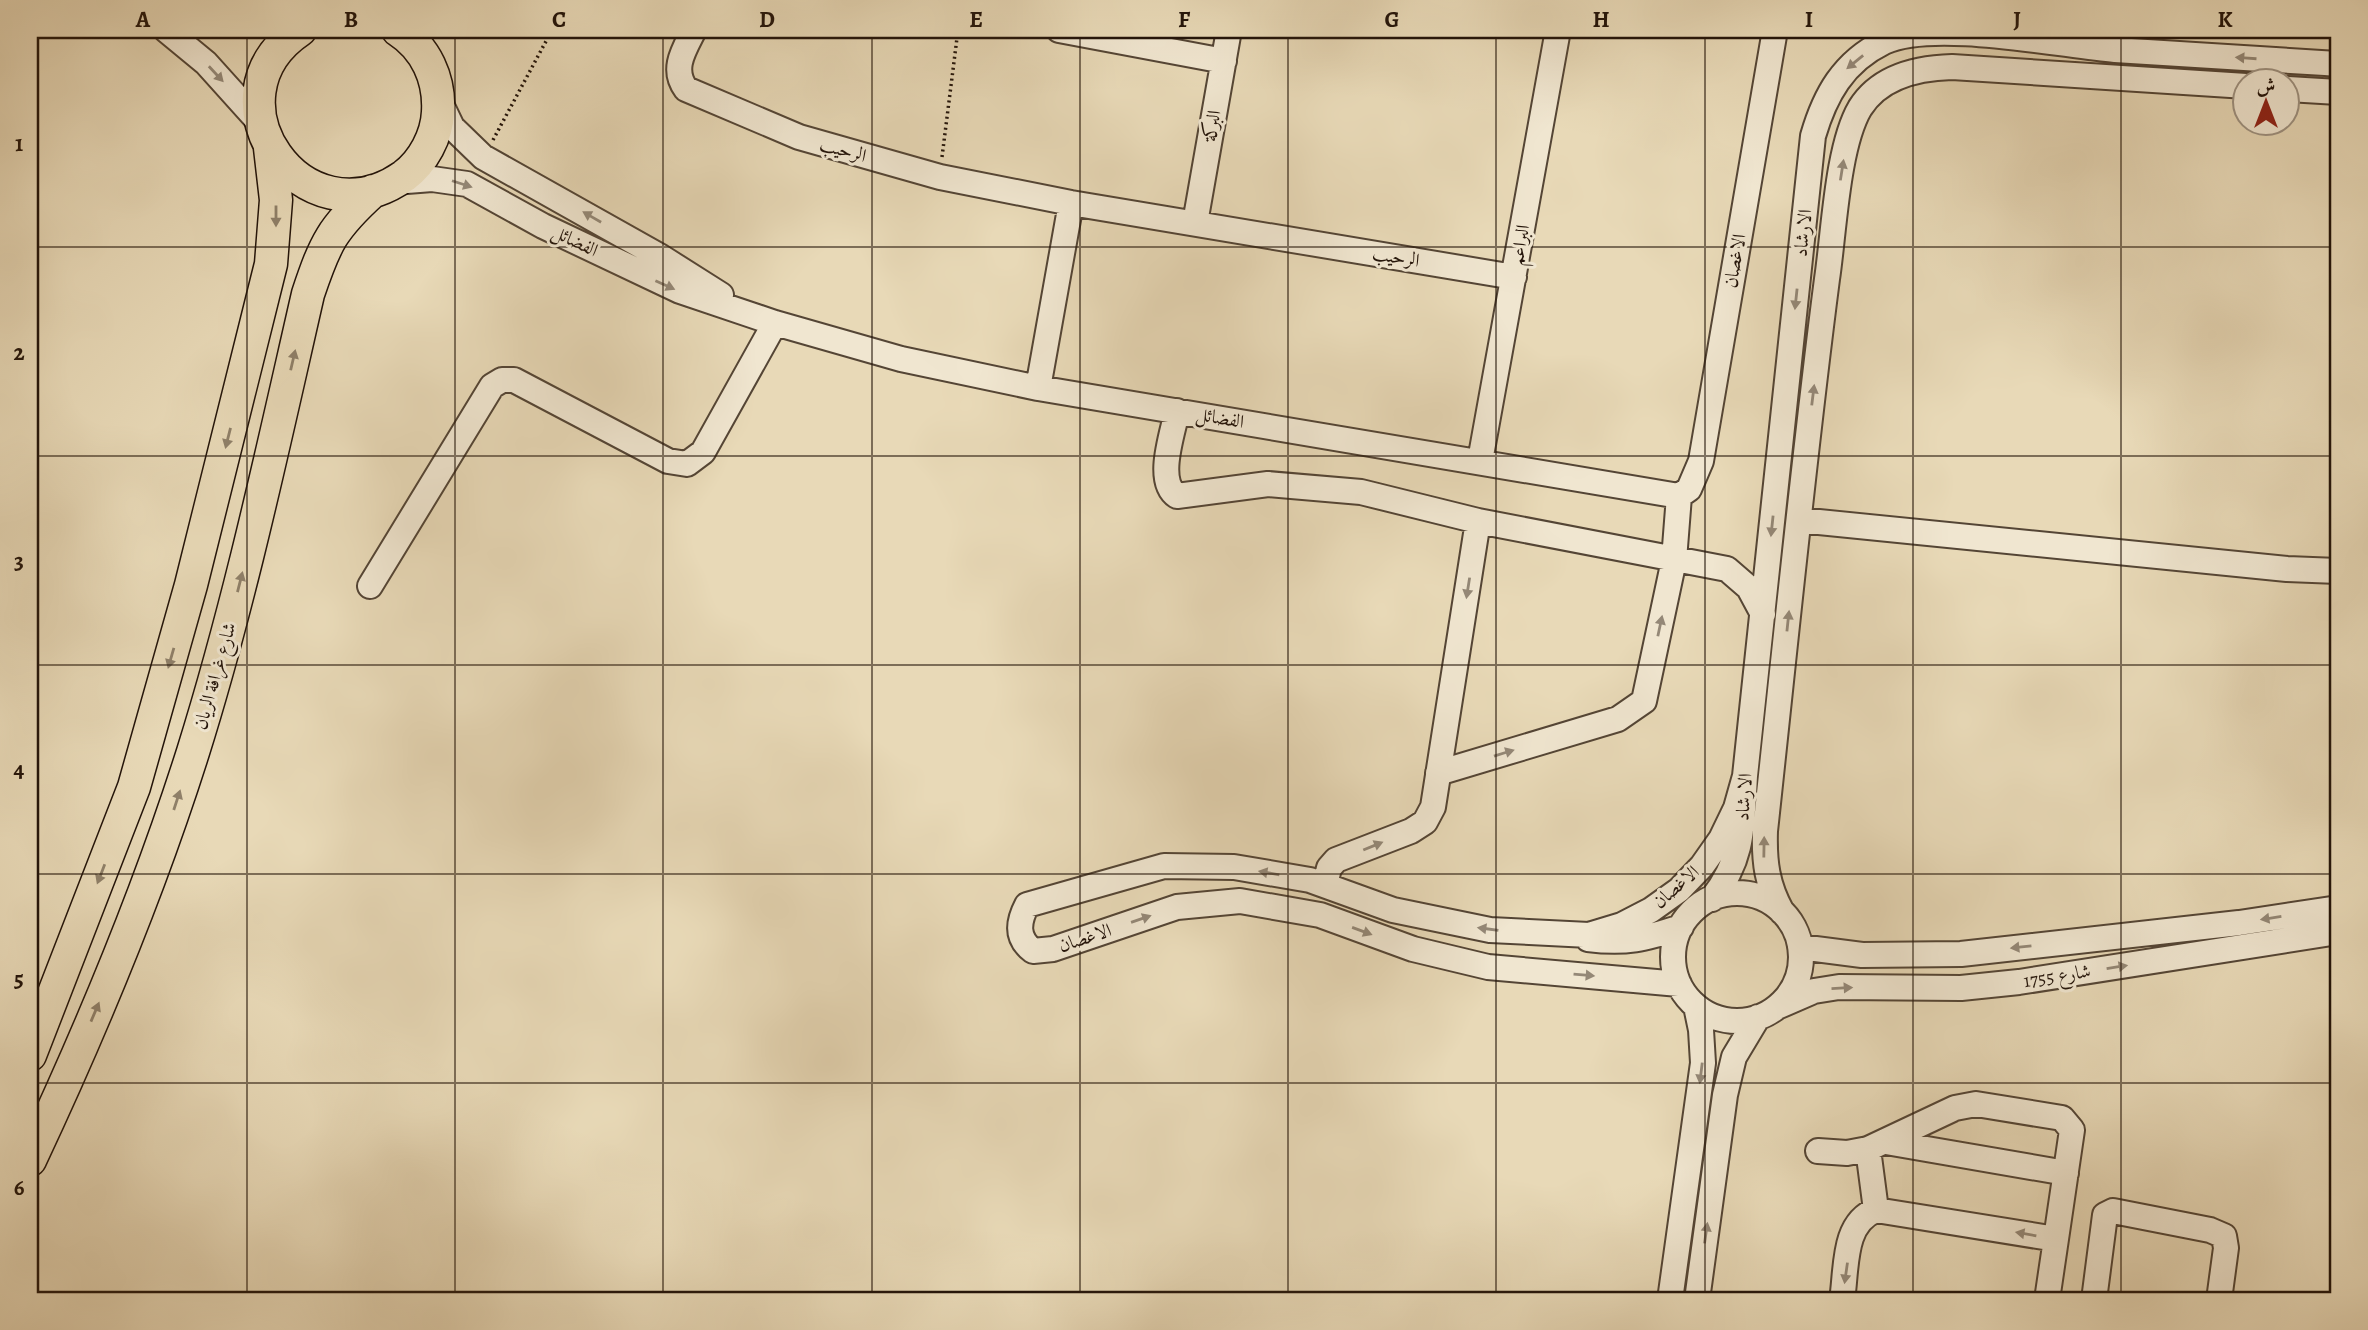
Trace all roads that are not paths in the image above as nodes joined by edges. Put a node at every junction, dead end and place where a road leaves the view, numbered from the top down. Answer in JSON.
{"nodes":[{"id":1,"x":166,"y":30,"type":"edge"},
{"id":2,"x":300,"y":30,"type":"edge"},
{"id":3,"x":398,"y":30,"type":"edge"},
{"id":4,"x":694,"y":30,"type":"edge"},
{"id":5,"x":1059,"y":30,"type":"edge"},
{"id":6,"x":1229,"y":30,"type":"edge"},
{"id":7,"x":1558,"y":30,"type":"edge"},
{"id":8,"x":1775,"y":30,"type":"edge"},
{"id":9,"x":424,"y":44,"type":"edge"},
{"id":10,"x":1224,"y":61,"type":"junction"},
{"id":11,"x":2338,"y":64,"type":"edge"},
{"id":12,"x":2232,"y":85,"type":"edge"},
{"id":13,"x":2302,"y":90,"type":"edge"},
{"id":14,"x":2338,"y":92,"type":"edge"},
{"id":15,"x":439,"y":100,"type":"junction"},
{"id":16,"x":265,"y":136,"type":"junction"},
{"id":17,"x":384,"y":187,"type":"junction"},
{"id":18,"x":1070,"y":203,"type":"junction"},
{"id":19,"x":1195,"y":223,"type":"junction"},
{"id":20,"x":1514,"y":277,"type":"junction"},
{"id":21,"x":764,"y":320,"type":"junction"},
{"id":22,"x":1038,"y":388,"type":"junction"},
{"id":23,"x":1177,"y":411,"type":"junction"},
{"id":24,"x":1480,"y":461,"type":"junction"},
{"id":25,"x":1684,"y":493,"type":"junction"},
{"id":26,"x":1478,"y":520,"type":"junction"},
{"id":27,"x":1799,"y":520,"type":"junction"},
{"id":28,"x":1674,"y":560,"type":"junction"},
{"id":29,"x":2338,"y":571,"type":"edge"},
{"id":30,"x":370,"y":586,"type":"dead end"},
{"id":31,"x":1763,"y":614,"type":"junction"},
{"id":32,"x":1438,"y":773,"type":"junction"},
{"id":33,"x":1745,"y":776,"type":"junction"},
{"id":34,"x":1325,"y":885,"type":"junction"},
{"id":35,"x":1712,"y":899,"type":"junction"},
{"id":36,"x":2338,"y":908,"type":"edge"},
{"id":37,"x":1782,"y":912,"type":"junction"},
{"id":38,"x":1681,"y":926,"type":"junction"},
{"id":39,"x":2338,"y":932,"type":"edge"},
{"id":40,"x":1556,"y":934,"type":"junction"},
{"id":41,"x":1800,"y":947,"type":"junction"},
{"id":42,"x":1679,"y":984,"type":"junction"},
{"id":43,"x":1696,"y":1006,"type":"junction"},
{"id":44,"x":1768,"y":1012,"type":"junction"},
{"id":45,"x":30,"y":1055,"type":"edge"},
{"id":46,"x":1877,"y":1146,"type":"junction"},
{"id":47,"x":1818,"y":1151,"type":"dead end"},
{"id":48,"x":30,"y":1160,"type":"edge"},
{"id":49,"x":2066,"y":1173,"type":"junction"},
{"id":50,"x":1876,"y":1210,"type":"junction"},
{"id":51,"x":2056,"y":1239,"type":"junction"},
{"id":52,"x":1670,"y":1300,"type":"edge"},
{"id":53,"x":1697,"y":1300,"type":"edge"},
{"id":54,"x":1842,"y":1300,"type":"edge"},
{"id":55,"x":2047,"y":1300,"type":"edge"},
{"id":56,"x":2094,"y":1300,"type":"edge"},
{"id":57,"x":2219,"y":1300,"type":"edge"}],
"edges":[{"from":1,"to":16,"type":"street","one_way":true},
{"from":2,"to":16,"type":"main road"},
{"from":3,"to":9,"type":"main road"},
{"from":4,"to":18,"type":"street","name":"الرحيب"},
{"from":5,"to":10,"type":"street"},
{"from":6,"to":10,"type":"street","name":"البركة"},
{"from":7,"to":20,"type":"street","name":"البراعم"},
{"from":8,"to":25,"type":"street","name":"الاغصان"},
{"from":9,"to":15,"type":"main road"},
{"from":10,"to":19,"type":"street","name":"البركة"},
{"from":11,"to":31,"type":"street","name":"الارشاد","one_way":true},
{"from":27,"to":12,"type":"street","name":"الارشاد","one_way":true},
{"from":13,"to":14,"type":"street"},
{"from":15,"to":17,"type":"main road","name":"شارع غرافة الريان"},
{"from":21,"to":15,"type":"street","name":"الفضائل","one_way":true},
{"from":16,"to":17,"type":"main road"},
{"from":16,"to":45,"type":"main road","one_way":true},
{"from":17,"to":21,"type":"street","name":"الفضائل","one_way":true},
{"from":48,"to":17,"type":"main road","name":"شارع غرافة الريان","one_way":true},
{"from":18,"to":19,"type":"street","name":"الرحيب"},
{"from":18,"to":22,"type":"street"},
{"from":19,"to":20,"type":"street","name":"الرحيب"},
{"from":20,"to":24,"type":"street","name":"البراعم"},
{"from":21,"to":22,"type":"street","name":"الفضائل"},
{"from":21,"to":30,"type":"street"},
{"from":22,"to":23,"type":"street","name":"الفضائل"},
{"from":23,"to":24,"type":"street","name":"الفضائل"},
{"from":23,"to":26,"type":"street"},
{"from":24,"to":25,"type":"street","name":"الفضائل"},
{"from":25,"to":28,"type":"street","name":"الاغصان"},
{"from":26,"to":28,"type":"street"},
{"from":26,"to":32,"type":"street","one_way":true},
{"from":27,"to":29,"type":"street"},
{"from":37,"to":27,"type":"street","name":"الارشاد","one_way":true},
{"from":28,"to":31,"type":"street"},
{"from":32,"to":28,"type":"street","name":"الاغصان","one_way":true},
{"from":31,"to":33,"type":"street","name":"الارشاد"},
{"from":34,"to":32,"type":"street","one_way":true},
{"from":33,"to":35,"type":"street","name":"الارشاد"},
{"from":33,"to":40,"type":"street","name":"الاغصان"},
{"from":40,"to":34,"type":"street","name":"الاغصان","one_way":true},
{"from":34,"to":42,"type":"street","name":"الاغصان","one_way":true},
{"from":35,"to":37,"type":"street"},
{"from":35,"to":38,"type":"street"},
{"from":36,"to":41,"type":"street","name":"شارع 1755","one_way":true},
{"from":37,"to":41,"type":"street"},
{"from":38,"to":40,"type":"street","name":"الاغصان"},
{"from":38,"to":42,"type":"street"},
{"from":44,"to":39,"type":"street","name":"شارع 1755","one_way":true},
{"from":41,"to":44,"type":"street"},
{"from":42,"to":43,"type":"street"},
{"from":43,"to":44,"type":"street"},
{"from":43,"to":52,"type":"street","one_way":true},
{"from":53,"to":44,"type":"street","one_way":true},
{"from":46,"to":47,"type":"street"},
{"from":46,"to":49,"type":"street"},
{"from":46,"to":49,"type":"street"},
{"from":46,"to":50,"type":"street"},
{"from":49,"to":51,"type":"street"},
{"from":51,"to":50,"type":"street","one_way":true},
{"from":50,"to":54,"type":"street","one_way":true},
{"from":51,"to":55,"type":"street"},
{"from":56,"to":57,"type":"street"}]}
